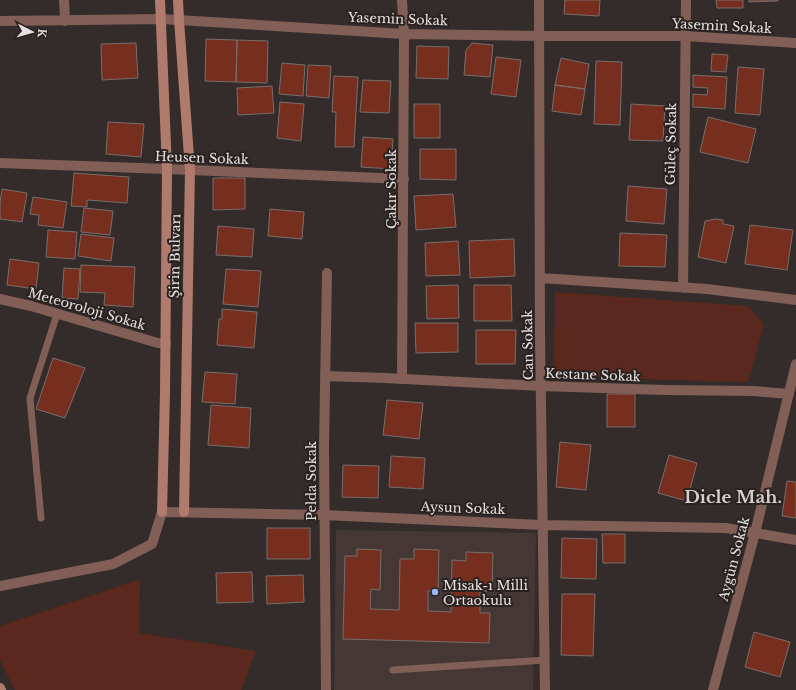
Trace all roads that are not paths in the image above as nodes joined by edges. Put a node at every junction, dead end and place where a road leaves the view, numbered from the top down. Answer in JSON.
{"nodes":[{"id":1,"x":64,"y":0,"type":"edge"},
{"id":2,"x":160,"y":0,"type":"edge"},
{"id":3,"x":178,"y":0,"type":"edge"},
{"id":4,"x":402,"y":0,"type":"edge"},
{"id":5,"x":539,"y":0,"type":"edge"},
{"id":6,"x":686,"y":0,"type":"edge"},
{"id":7,"x":161,"y":19,"type":"junction"},
{"id":8,"x":179,"y":20,"type":"junction"},
{"id":9,"x":65,"y":21,"type":"junction"},
{"id":10,"x":0,"y":22,"type":"edge"},
{"id":11,"x":404,"y":34,"type":"junction"},
{"id":12,"x":539,"y":36,"type":"junction"},
{"id":13,"x":686,"y":36,"type":"junction"},
{"id":14,"x":796,"y":43,"type":"edge"},
{"id":15,"x":0,"y":163,"type":"edge"},
{"id":16,"x":167,"y":169,"type":"junction"},
{"id":17,"x":190,"y":170,"type":"junction"},
{"id":18,"x":404,"y":180,"type":"junction"},
{"id":19,"x":327,"y":273,"type":"dead end"},
{"id":20,"x":540,"y":278,"type":"junction"},
{"id":21,"x":683,"y":288,"type":"junction"},
{"id":22,"x":0,"y":299,"type":"edge"},
{"id":23,"x":796,"y":300,"type":"edge"},
{"id":24,"x":58,"y":314,"type":"junction"},
{"id":25,"x":166,"y":343,"type":"junction"},
{"id":26,"x":796,"y":364,"type":"edge"},
{"id":27,"x":325,"y":376,"type":"junction"},
{"id":28,"x":402,"y":379,"type":"junction"},
{"id":29,"x":542,"y":386,"type":"junction"},
{"id":30,"x":789,"y":394,"type":"junction"},
{"id":31,"x":162,"y":512,"type":"junction"},
{"id":32,"x":184,"y":512,"type":"junction"},
{"id":33,"x":324,"y":515,"type":"junction"},
{"id":34,"x":42,"y":518,"type":"dead end"},
{"id":35,"x":543,"y":525,"type":"junction"},
{"id":36,"x":755,"y":533,"type":"junction"},
{"id":37,"x":796,"y":540,"type":"edge"},
{"id":38,"x":0,"y":586,"type":"edge"},
{"id":39,"x":545,"y":660,"type":"junction"},
{"id":40,"x":393,"y":670,"type":"dead end"},
{"id":41,"x":326,"y":690,"type":"edge"},
{"id":42,"x":545,"y":690,"type":"edge"},
{"id":43,"x":713,"y":690,"type":"edge"}],
"edges":[{"from":1,"to":9,"type":"street"},
{"from":2,"to":7,"type":"main road","name":"Şirin Bulvarı"},
{"from":3,"to":8,"type":"main road","name":"Şirin Bulvarı"},
{"from":4,"to":11,"type":"street","name":"Çakır Sokak"},
{"from":5,"to":12,"type":"street","name":"Can Sokak"},
{"from":6,"to":13,"type":"street","name":"Güleç Sokak"},
{"from":7,"to":8,"type":"street","name":"Yasemin Sokak"},
{"from":7,"to":9,"type":"street","name":"Yasemin Sokak"},
{"from":7,"to":16,"type":"main road","name":"Şirin Bulvarı"},
{"from":8,"to":11,"type":"street","name":"Yasemin Sokak"},
{"from":8,"to":17,"type":"main road","name":"Şirin Bulvarı"},
{"from":9,"to":10,"type":"street","name":"Yasemin Sokak"},
{"from":11,"to":12,"type":"street","name":"Yasemin Sokak"},
{"from":11,"to":18,"type":"street","name":"Çakır Sokak"},
{"from":12,"to":13,"type":"street","name":"Yasemin Sokak"},
{"from":12,"to":20,"type":"street","name":"Can Sokak"},
{"from":13,"to":14,"type":"street","name":"Yasemin Sokak"},
{"from":13,"to":21,"type":"street","name":"Güleç Sokak"},
{"from":15,"to":16,"type":"street","name":"Heusen Sokak"},
{"from":16,"to":17,"type":"street","name":"Heusen Sokak"},
{"from":16,"to":25,"type":"main road","name":"Şirin Bulvarı"},
{"from":17,"to":18,"type":"street","name":"Heusen Sokak"},
{"from":17,"to":32,"type":"main road","name":"Şirin Bulvarı"},
{"from":18,"to":28,"type":"street","name":"Çakır Sokak"},
{"from":19,"to":27,"type":"street","name":"Pelda Sokak"},
{"from":20,"to":21,"type":"street"},
{"from":20,"to":29,"type":"street","name":"Can Sokak"},
{"from":21,"to":23,"type":"street"},
{"from":22,"to":24,"type":"street","name":"Meteoroloji Sokak"},
{"from":24,"to":25,"type":"street","name":"Meteoroloji Sokak"},
{"from":24,"to":34,"type":"lane"},
{"from":25,"to":31,"type":"main road","name":"Şirin Bulvarı"},
{"from":26,"to":30,"type":"street","name":"Aygün Sokak"},
{"from":27,"to":28,"type":"street","name":"Kestane Sokak"},
{"from":27,"to":33,"type":"street","name":"Pelda Sokak"},
{"from":28,"to":29,"type":"street","name":"Kestane Sokak"},
{"from":29,"to":30,"type":"street","name":"Kestane Sokak"},
{"from":29,"to":35,"type":"street","name":"Can Sokak"},
{"from":30,"to":36,"type":"street","name":"Aygün Sokak"},
{"from":31,"to":32,"type":"street","name":"Aysun Sokak"},
{"from":31,"to":38,"type":"street"},
{"from":32,"to":33,"type":"street","name":"Aysun Sokak"},
{"from":33,"to":35,"type":"street","name":"Aysun Sokak"},
{"from":33,"to":41,"type":"street","name":"Pelda Sokak"},
{"from":35,"to":36,"type":"street","name":"Aysun Sokak"},
{"from":35,"to":39,"type":"street","name":"Can Sokak"},
{"from":36,"to":37,"type":"street","name":"Aysun Sokak"},
{"from":36,"to":43,"type":"street","name":"Aygün Sokak"},
{"from":39,"to":40,"type":"lane"},
{"from":39,"to":42,"type":"street","name":"Can Sokak"}]}
